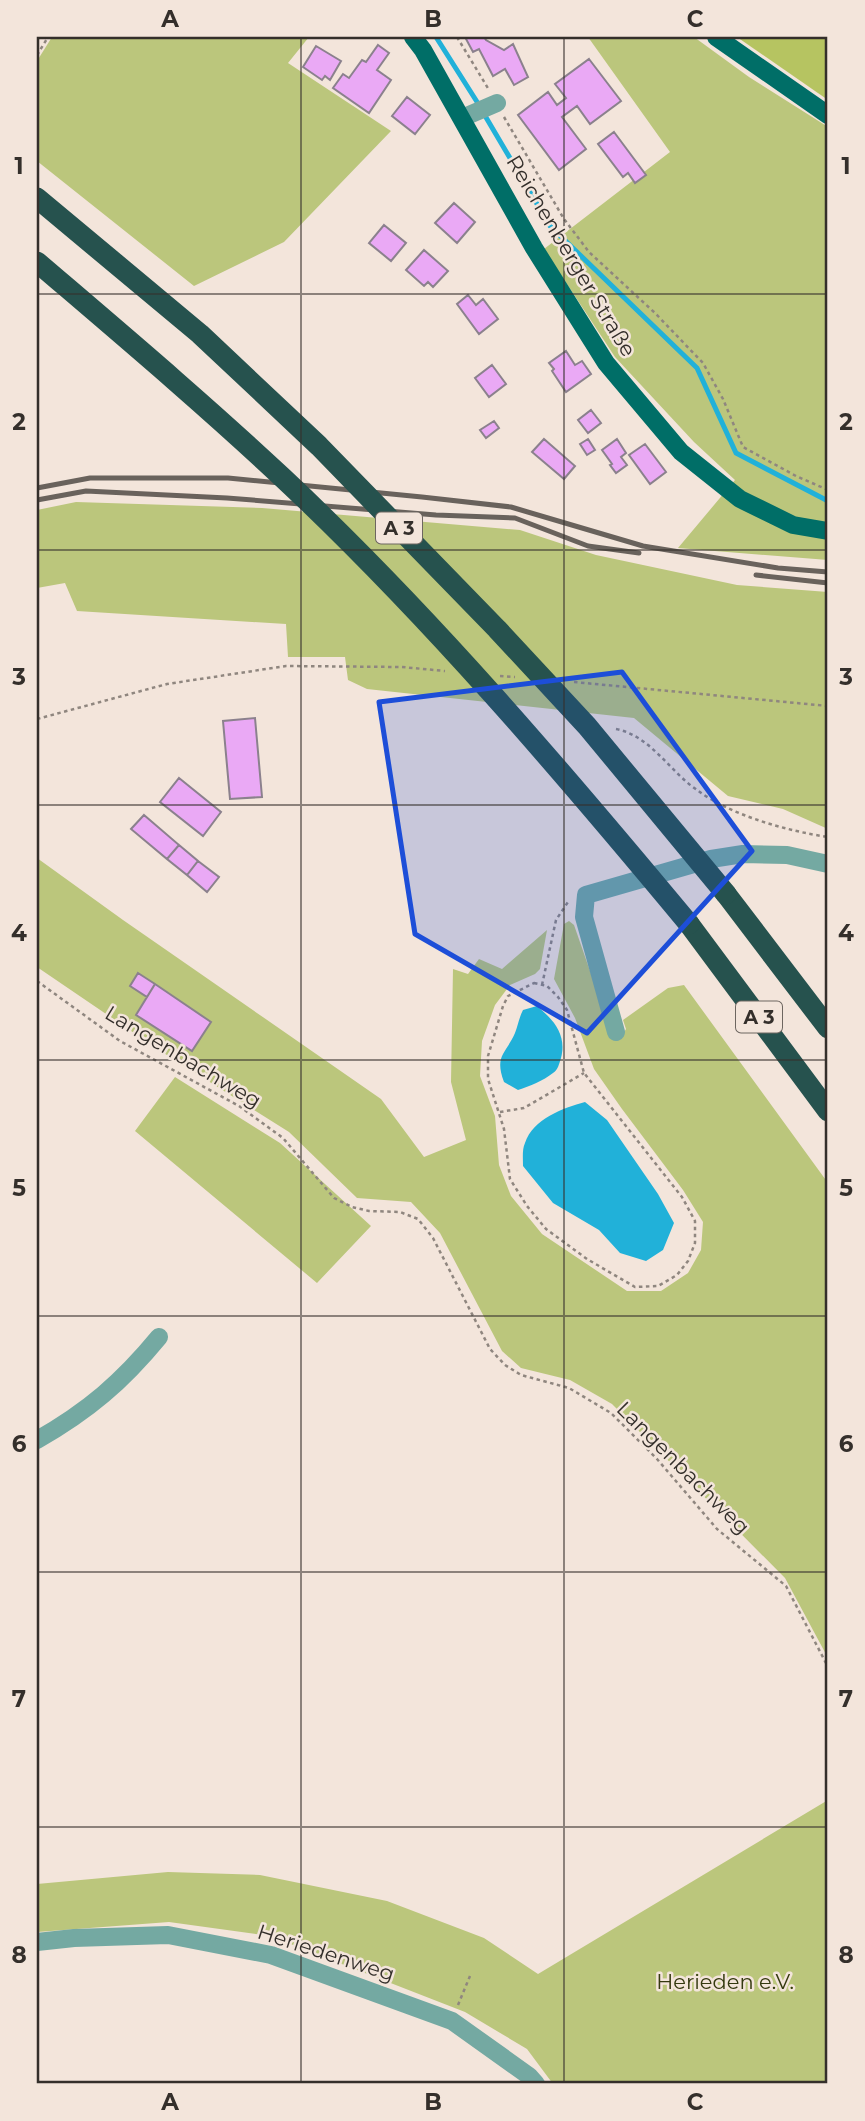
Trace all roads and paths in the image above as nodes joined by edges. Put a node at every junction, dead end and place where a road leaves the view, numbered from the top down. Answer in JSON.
{"nodes":[{"id":1,"x":48,"y":37,"type":"edge"},
{"id":2,"x":413,"y":37,"type":"edge"},
{"id":3,"x":457,"y":37,"type":"edge"},
{"id":4,"x":716,"y":37,"type":"edge"},
{"id":5,"x":37,"y":55,"type":"edge"},
{"id":6,"x":494,"y":104,"type":"junction"},
{"id":7,"x":828,"y":115,"type":"edge"},
{"id":8,"x":467,"y":116,"type":"junction"},
{"id":9,"x":37,"y":198,"type":"edge"},
{"id":10,"x":37,"y":262,"type":"edge"},
{"id":11,"x":828,"y":489,"type":"edge"},
{"id":12,"x":828,"y":531,"type":"edge"},
{"id":13,"x":371,"y":667,"type":"dead end"},
{"id":14,"x":626,"y":687,"type":"dead end"},
{"id":15,"x":828,"y":706,"type":"edge"},
{"id":16,"x":37,"y":719,"type":"edge"},
{"id":17,"x":612,"y":729,"type":"dead end"},
{"id":18,"x":828,"y":837,"type":"edge"},
{"id":19,"x":828,"y":864,"type":"edge"},
{"id":20,"x":586,"y":895,"type":"junction"},
{"id":21,"x":37,"y":981,"type":"edge"},
{"id":22,"x":542,"y":985,"type":"junction"},
{"id":23,"x":828,"y":1028,"type":"edge"},
{"id":24,"x":616,"y":1032,"type":"dead end"},
{"id":25,"x":584,"y":1073,"type":"junction"},
{"id":26,"x":828,"y":1111,"type":"edge"},
{"id":27,"x":500,"y":1112,"type":"junction"},
{"id":28,"x":159,"y":1337,"type":"dead end"},
{"id":29,"x":37,"y":1440,"type":"edge"},
{"id":30,"x":828,"y":1667,"type":"edge"},
{"id":31,"x":37,"y":1942,"type":"edge"},
{"id":32,"x":470,"y":1976,"type":"dead end"},
{"id":33,"x":452,"y":2021,"type":"junction"},
{"id":34,"x":536,"y":2084,"type":"edge"}],
"edges":[{"from":1,"to":5,"type":"path"},
{"from":2,"to":8,"type":"main road","name":"Reichenberger Straße"},
{"from":3,"to":6,"type":"path"},
{"from":4,"to":7,"type":"main road"},
{"from":6,"to":8,"type":"street"},
{"from":6,"to":11,"type":"path"},
{"from":8,"to":12,"type":"main road","name":"Reichenberger Straße"},
{"from":9,"to":23,"type":"highway","number":"A 3","bridge":true},
{"from":10,"to":26,"type":"highway","number":"A 3","bridge":true},
{"from":13,"to":16,"type":"path"},
{"from":14,"to":15,"type":"path"},
{"from":17,"to":18,"type":"path"},
{"from":19,"to":20,"type":"street"},
{"from":20,"to":22,"type":"path"},
{"from":20,"to":24,"type":"street"},
{"from":21,"to":30,"type":"path","name":"Langenbachweg"},
{"from":22,"to":25,"type":"path"},
{"from":22,"to":27,"type":"path"},
{"from":25,"to":27,"type":"path"},
{"from":25,"to":27,"type":"path"},
{"from":28,"to":29,"type":"street"},
{"from":31,"to":33,"type":"street","name":"Heriedenweg"},
{"from":32,"to":33,"type":"path"},
{"from":33,"to":34,"type":"street","name":"Heriedenweg"}]}
